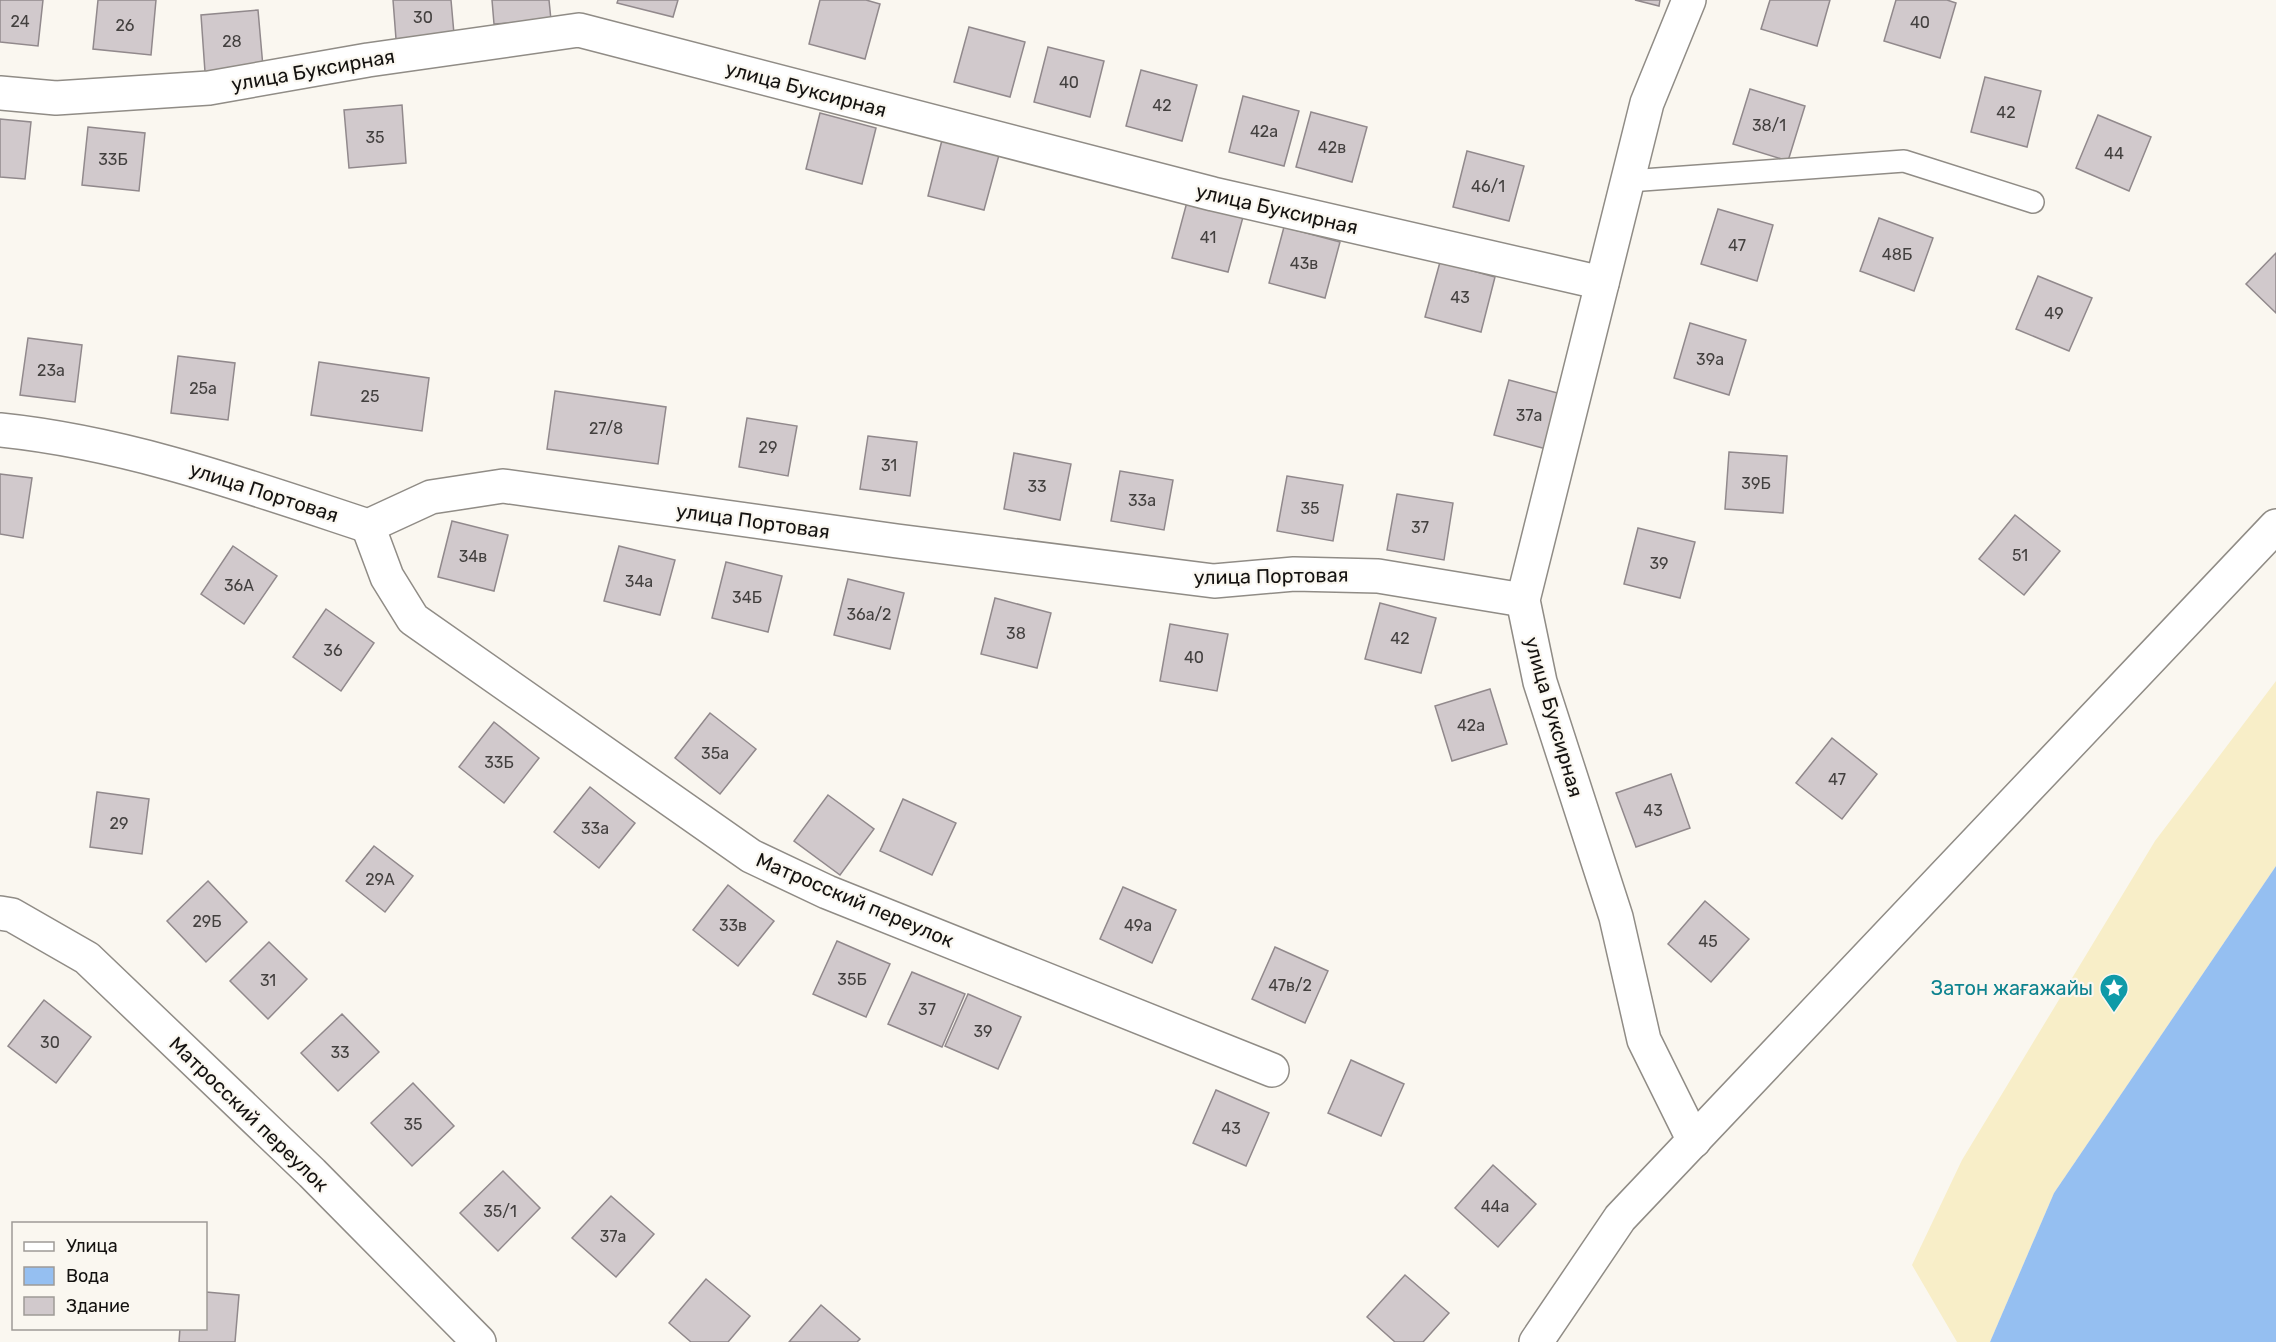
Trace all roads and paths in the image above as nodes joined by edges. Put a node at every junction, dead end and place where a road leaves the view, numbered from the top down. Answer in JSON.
{"nodes":[{"id":1,"x":1689,"y":0,"type":"edge"},
{"id":2,"x":0,"y":93,"type":"edge"},
{"id":3,"x":1629,"y":181,"type":"junction"},
{"id":4,"x":2033,"y":202,"type":"dead end"},
{"id":5,"x":1602,"y":283,"type":"junction"},
{"id":6,"x":0,"y":430,"type":"edge"},
{"id":7,"x":368,"y":526,"type":"junction"},
{"id":8,"x":2276,"y":526,"type":"edge"},
{"id":9,"x":1523,"y":600,"type":"junction"},
{"id":10,"x":0,"y":913,"type":"edge"},
{"id":11,"x":1272,"y":1070,"type":"dead end"},
{"id":12,"x":1694,"y":1141,"type":"junction"},
{"id":13,"x":479,"y":1342,"type":"edge"},
{"id":14,"x":1536,"y":1342,"type":"edge"}],
"edges":[{"from":1,"to":3,"type":"street","name":"улица Буксирная"},
{"from":2,"to":5,"type":"street","name":"улица Буксирная"},
{"from":3,"to":4,"type":"lane"},
{"from":3,"to":5,"type":"street","name":"улица Буксирная"},
{"from":5,"to":9,"type":"street","name":"улица Буксирная"},
{"from":6,"to":7,"type":"street","name":"улица Портовая"},
{"from":7,"to":9,"type":"street","name":"улица Портовая"},
{"from":7,"to":11,"type":"street","name":"Матросский переулок"},
{"from":8,"to":12,"type":"street"},
{"from":9,"to":12,"type":"street","name":"улица Буксирная"},
{"from":10,"to":13,"type":"street","name":"Матросский переулок"},
{"from":12,"to":14,"type":"street"}]}
